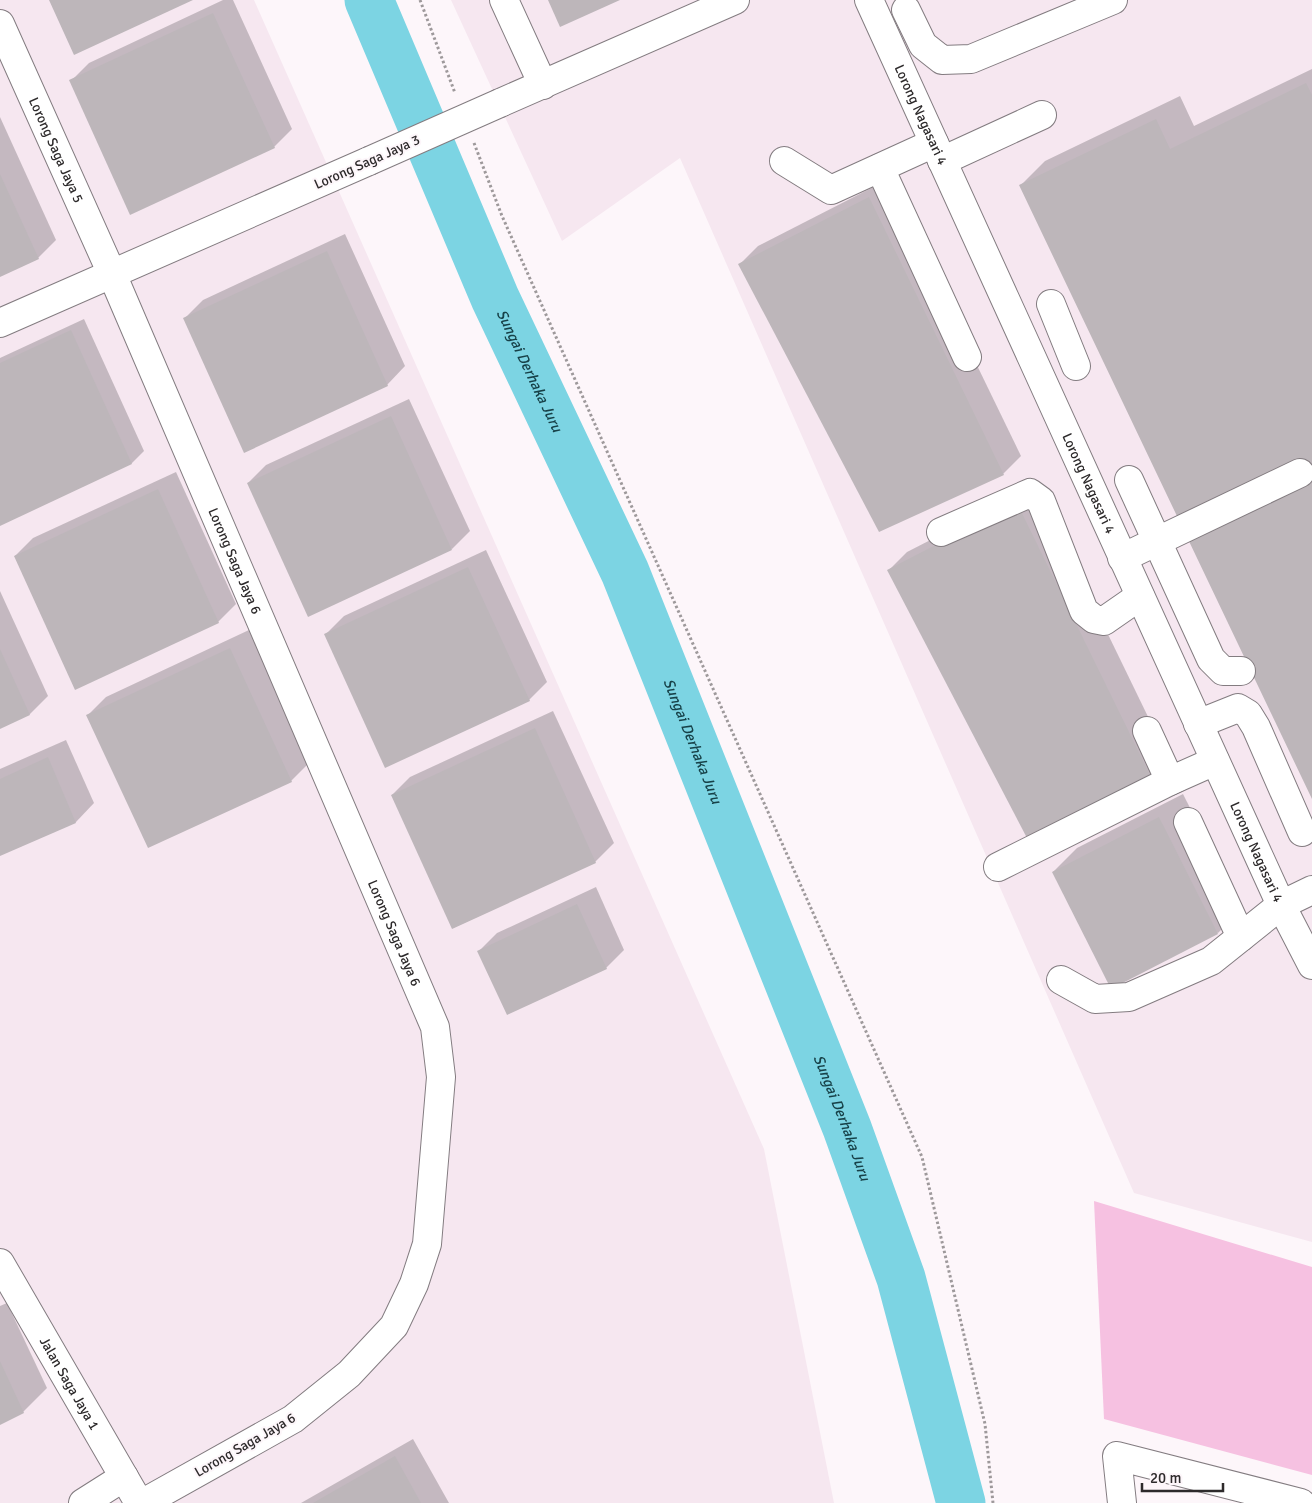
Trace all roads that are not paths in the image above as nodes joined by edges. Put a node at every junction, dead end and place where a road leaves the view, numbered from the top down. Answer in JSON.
{"nodes":[{"id":1,"x":504,"y":0,"type":"edge"},
{"id":2,"x":735,"y":0,"type":"edge"},
{"id":3,"x":869,"y":0,"type":"edge"},
{"id":4,"x":1113,"y":0,"type":"edge"},
{"id":5,"x":686,"y":10,"type":"edge"},
{"id":6,"x":906,"y":10,"type":"dead end"},
{"id":7,"x":0,"y":24,"type":"edge"},
{"id":8,"x":543,"y":85,"type":"junction"},
{"id":9,"x":1042,"y":115,"type":"dead end"},
{"id":10,"x":938,"y":152,"type":"junction"},
{"id":11,"x":784,"y":161,"type":"dead end"},
{"id":12,"x":880,"y":168,"type":"junction"},
{"id":13,"x":112,"y":274,"type":"junction"},
{"id":14,"x":1051,"y":304,"type":"dead end"},
{"id":15,"x":0,"y":324,"type":"edge"},
{"id":16,"x":967,"y":357,"type":"dead end"},
{"id":17,"x":1042,"y":381,"type":"junction"},
{"id":18,"x":1300,"y":473,"type":"dead end"},
{"id":19,"x":1130,"y":480,"type":"dead end"},
{"id":20,"x":941,"y":532,"type":"dead end"},
{"id":21,"x":1158,"y":541,"type":"junction"},
{"id":22,"x":1122,"y":558,"type":"junction"},
{"id":23,"x":1140,"y":596,"type":"junction"},
{"id":24,"x":1241,"y":671,"type":"dead end"},
{"id":25,"x":1198,"y":724,"type":"junction"},
{"id":26,"x":1147,"y":731,"type":"dead end"},
{"id":27,"x":1215,"y":761,"type":"junction"},
{"id":28,"x":1178,"y":777,"type":"junction"},
{"id":29,"x":1188,"y":822,"type":"dead end"},
{"id":30,"x":1302,"y":832,"type":"dead end"},
{"id":31,"x":998,"y":867,"type":"dead end"},
{"id":32,"x":1312,"y":890,"type":"edge"},
{"id":33,"x":1281,"y":905,"type":"junction"},
{"id":34,"x":1241,"y":937,"type":"junction"},
{"id":35,"x":1312,"y":966,"type":"edge"},
{"id":36,"x":1061,"y":980,"type":"dead end"},
{"id":37,"x":0,"y":1263,"type":"edge"},
{"id":38,"x":124,"y":1477,"type":"junction"},
{"id":39,"x":83,"y":1503,"type":"edge"},
{"id":40,"x":139,"y":1503,"type":"edge"},
{"id":41,"x":143,"y":1503,"type":"edge"},
{"id":42,"x":1122,"y":1503,"type":"edge"},
{"id":43,"x":1301,"y":1503,"type":"edge"}],
"edges":[{"from":1,"to":8,"type":"street"},
{"from":2,"to":5,"type":"street","name":"Lorong Saga Jaya 3"},
{"from":3,"to":10,"type":"street","name":"Lorong Nagasari 4"},
{"from":4,"to":6,"type":"street"},
{"from":5,"to":8,"type":"street","name":"Lorong Saga Jaya 3"},
{"from":7,"to":13,"type":"street","name":"Lorong Saga Jaya 5"},
{"from":8,"to":13,"type":"street","name":"Lorong Saga Jaya 3","bridge":true},
{"from":9,"to":10,"type":"street"},
{"from":10,"to":12,"type":"street"},
{"from":10,"to":17,"type":"street","name":"Lorong Nagasari 4"},
{"from":11,"to":12,"type":"street"},
{"from":12,"to":16,"type":"street"},
{"from":13,"to":15,"type":"street","name":"Lorong Saga Jaya 3"},
{"from":13,"to":41,"type":"street","name":"Lorong Saga Jaya 6"},
{"from":14,"to":17,"type":"street"},
{"from":17,"to":22,"type":"street","name":"Lorong Nagasari 4"},
{"from":18,"to":21,"type":"street"},
{"from":19,"to":21,"type":"street"},
{"from":20,"to":23,"type":"street"},
{"from":21,"to":22,"type":"street"},
{"from":21,"to":24,"type":"street"},
{"from":22,"to":23,"type":"street","name":"Lorong Nagasari 4"},
{"from":23,"to":25,"type":"street","name":"Lorong Nagasari 4"},
{"from":25,"to":27,"type":"street","name":"Lorong Nagasari 4"},
{"from":25,"to":30,"type":"street"},
{"from":26,"to":28,"type":"street"},
{"from":27,"to":28,"type":"street"},
{"from":27,"to":33,"type":"street","name":"Lorong Nagasari 4"},
{"from":28,"to":31,"type":"street"},
{"from":29,"to":34,"type":"street"},
{"from":32,"to":33,"type":"street"},
{"from":33,"to":34,"type":"street"},
{"from":33,"to":35,"type":"street","name":"Lorong Nagasari 4"},
{"from":34,"to":36,"type":"street"},
{"from":37,"to":38,"type":"street","name":"Jalan Saga Jaya 1"},
{"from":38,"to":39,"type":"street"},
{"from":38,"to":40,"type":"street","name":"Jalan Saga Jaya 1"},
{"from":42,"to":43,"type":"street"}]}
